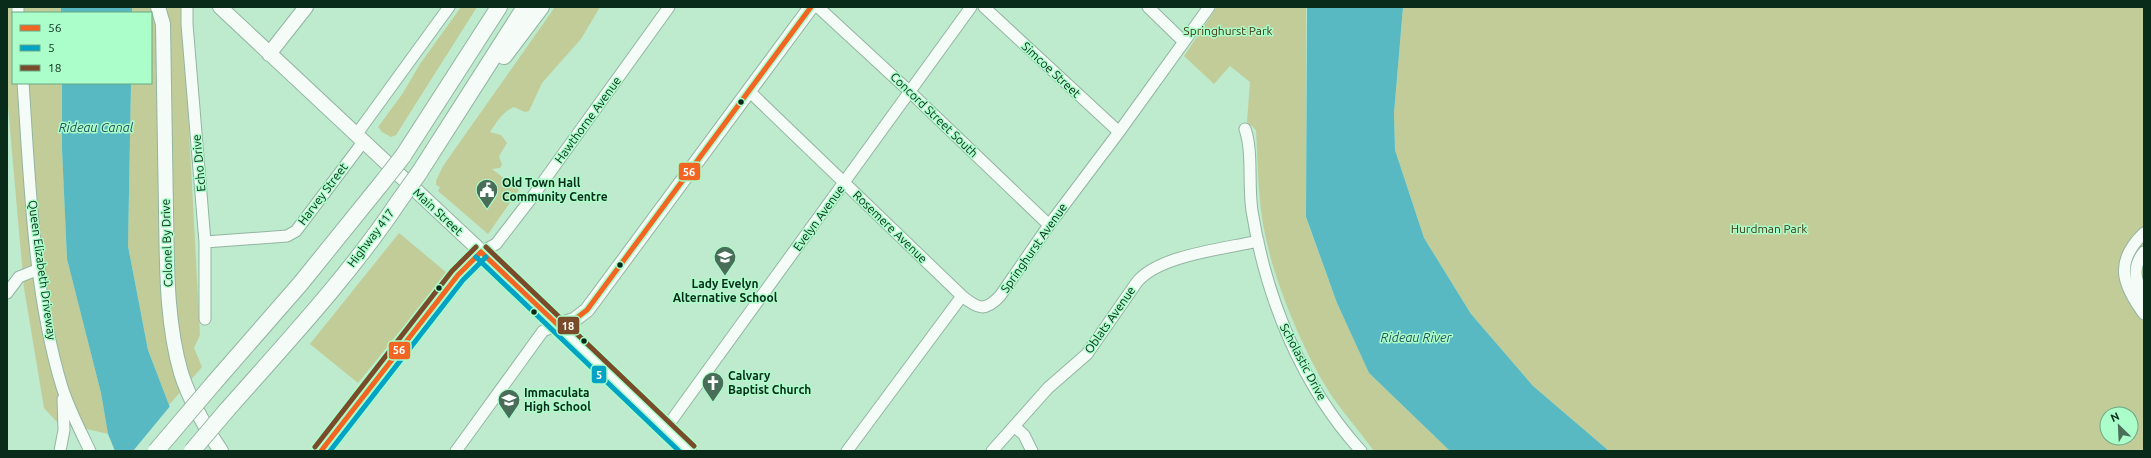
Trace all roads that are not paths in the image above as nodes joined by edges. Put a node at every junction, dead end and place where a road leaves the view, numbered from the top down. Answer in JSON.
{"nodes":[{"id":1,"x":158,"y":7,"type":"edge"},
{"id":2,"x":167,"y":7,"type":"edge"},
{"id":3,"x":188,"y":7,"type":"edge"},
{"id":4,"x":220,"y":7,"type":"edge"},
{"id":5,"x":306,"y":7,"type":"edge"},
{"id":6,"x":449,"y":7,"type":"edge"},
{"id":7,"x":499,"y":7,"type":"edge"},
{"id":8,"x":525,"y":7,"type":"edge"},
{"id":9,"x":541,"y":7,"type":"edge"},
{"id":10,"x":669,"y":7,"type":"edge"},
{"id":11,"x":811,"y":7,"type":"edge"},
{"id":12,"x":818,"y":7,"type":"edge"},
{"id":13,"x":971,"y":7,"type":"edge"},
{"id":14,"x":984,"y":7,"type":"edge"},
{"id":15,"x":1148,"y":7,"type":"edge"},
{"id":16,"x":1209,"y":7,"type":"edge"},
{"id":17,"x":163,"y":24,"type":"junction"},
{"id":18,"x":1183,"y":41,"type":"junction"},
{"id":19,"x":269,"y":54,"type":"junction"},
{"id":20,"x":23,"y":84,"type":"edge"},
{"id":21,"x":749,"y":91,"type":"junction"},
{"id":22,"x":909,"y":91,"type":"junction"},
{"id":23,"x":464,"y":104,"type":"junction"},
{"id":24,"x":1245,"y":129,"type":"dead end"},
{"id":25,"x":1119,"y":132,"type":"junction"},
{"id":26,"x":360,"y":138,"type":"junction"},
{"id":27,"x":844,"y":183,"type":"junction"},
{"id":28,"x":1049,"y":225,"type":"junction"},
{"id":29,"x":2144,"y":233,"type":"edge"},
{"id":30,"x":1258,"y":241,"type":"junction"},
{"id":31,"x":205,"y":242,"type":"junction"},
{"id":32,"x":481,"y":252,"type":"junction"},
{"id":33,"x":2144,"y":252,"type":"edge"},
{"id":34,"x":39,"y":269,"type":"junction"},
{"id":35,"x":7,"y":293,"type":"edge"},
{"id":36,"x":962,"y":296,"type":"junction"},
{"id":37,"x":2144,"y":298,"type":"edge"},
{"id":38,"x":2144,"y":314,"type":"edge"},
{"id":39,"x":205,"y":319,"type":"dead end"},
{"id":40,"x":558,"y":325,"type":"junction"},
{"id":41,"x":62,"y":386,"type":"junction"},
{"id":42,"x":1014,"y":426,"type":"junction"},
{"id":43,"x":666,"y":428,"type":"junction"},
{"id":44,"x":87,"y":450,"type":"edge"},
{"id":45,"x":1359,"y":450,"type":"edge"},
{"id":46,"x":60,"y":451,"type":"edge"},
{"id":47,"x":156,"y":451,"type":"edge"},
{"id":48,"x":192,"y":451,"type":"edge"},
{"id":49,"x":221,"y":451,"type":"edge"},
{"id":50,"x":321,"y":451,"type":"edge"},
{"id":51,"x":456,"y":451,"type":"edge"},
{"id":52,"x":689,"y":451,"type":"edge"},
{"id":53,"x":847,"y":451,"type":"edge"},
{"id":54,"x":992,"y":451,"type":"edge"},
{"id":55,"x":1032,"y":451,"type":"edge"}],
"edges":[{"from":1,"to":17,"type":"main road","name":"Colonel By Drive"},
{"from":2,"to":17,"type":"main road","name":"Colonel By Drive"},
{"from":3,"to":31,"type":"street","name":"Echo Drive"},
{"from":4,"to":19,"type":"main road","name":"Main Street"},
{"from":5,"to":19,"type":"main road"},
{"from":6,"to":26,"type":"street","name":"Harvey Street"},
{"from":7,"to":47,"type":"highway","bridge":true},
{"from":8,"to":23,"type":"highway","name":"Highway 417"},
{"from":9,"to":23,"type":"highway"},
{"from":10,"to":32,"type":"street","name":"Hawthorne Avenue"},
{"from":11,"to":21,"type":"main road"},
{"from":12,"to":22,"type":"street","name":"Concord Street South"},
{"from":13,"to":22,"type":"street","name":"Evelyn Avenue"},
{"from":14,"to":25,"type":"street","name":"Simcoe Street"},
{"from":15,"to":18,"type":"street"},
{"from":16,"to":18,"type":"street","name":"Springhurst Avenue"},
{"from":17,"to":49,"type":"main road","name":"Colonel By Drive"},
{"from":18,"to":25,"type":"street","name":"Springhurst Avenue"},
{"from":19,"to":26,"type":"main road","name":"Main Street"},
{"from":20,"to":34,"type":"street","name":"Queen Elizabeth Driveway"},
{"from":21,"to":27,"type":"street","name":"Rosemere Avenue"},
{"from":21,"to":40,"type":"main road"},
{"from":22,"to":27,"type":"street","name":"Evelyn Avenue"},
{"from":22,"to":28,"type":"street","name":"Concord Street South"},
{"from":23,"to":48,"type":"highway","name":"Highway 417","bridge":true},
{"from":24,"to":30,"type":"street","name":"Scholastic Drive"},
{"from":25,"to":28,"type":"street","name":"Springhurst Avenue"},
{"from":26,"to":31,"type":"street","name":"Harvey Street"},
{"from":26,"to":32,"type":"main road","name":"Main Street"},
{"from":27,"to":36,"type":"street","name":"Rosemere Avenue"},
{"from":27,"to":43,"type":"street","name":"Evelyn Avenue"},
{"from":28,"to":36,"type":"street","name":"Springhurst Avenue"},
{"from":29,"to":38,"type":"street"},
{"from":30,"to":42,"type":"street","name":"Oblats Avenue"},
{"from":30,"to":45,"type":"street","name":"Scholastic Drive"},
{"from":31,"to":39,"type":"street","name":"Echo Drive"},
{"from":32,"to":40,"type":"main road","name":"Main Street"},
{"from":32,"to":50,"type":"main road","name":"Hawthorne Avenue"},
{"from":33,"to":37,"type":"street"},
{"from":34,"to":35,"type":"street"},
{"from":34,"to":41,"type":"street","name":"Queen Elizabeth Driveway"},
{"from":36,"to":53,"type":"street"},
{"from":40,"to":43,"type":"main road","name":"Main Street"},
{"from":40,"to":51,"type":"street"},
{"from":41,"to":44,"type":"street","name":"Queen Elizabeth Driveway"},
{"from":41,"to":46,"type":"street"},
{"from":42,"to":54,"type":"street","name":"Oblats Avenue"},
{"from":42,"to":55,"type":"street"},
{"from":43,"to":52,"type":"main road","name":"Main Street"}]}
